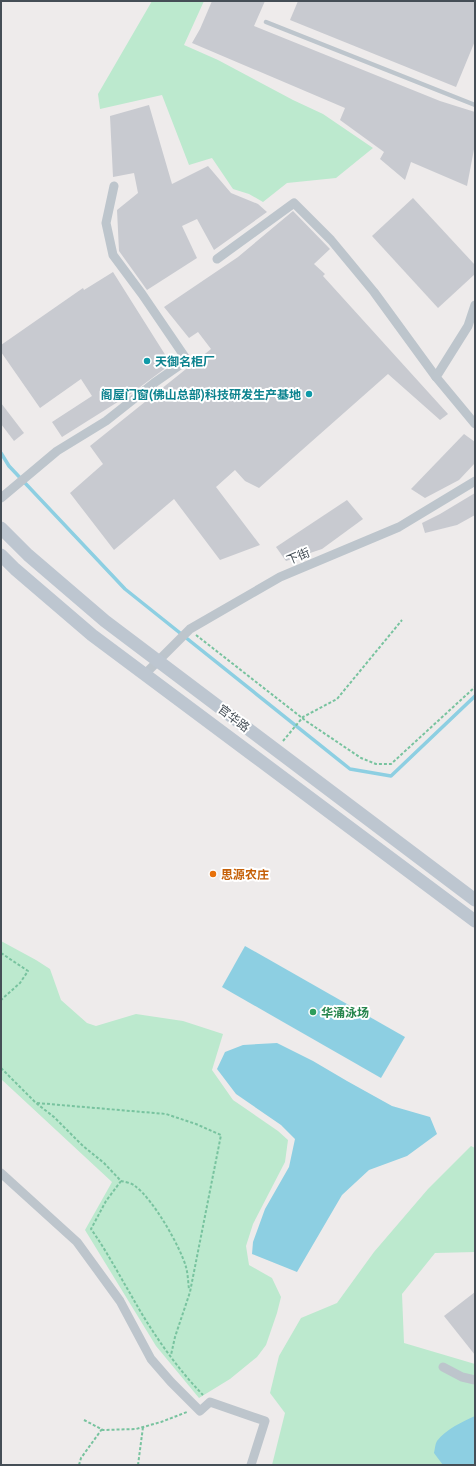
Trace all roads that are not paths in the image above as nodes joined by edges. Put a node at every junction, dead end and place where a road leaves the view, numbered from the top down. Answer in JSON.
{"nodes":[{"id":1,"x":266,"y":22,"type":"dead end"},
{"id":2,"x":475,"y":105,"type":"edge"},
{"id":3,"x":114,"y":186,"type":"dead end"},
{"id":4,"x":217,"y":259,"type":"dead end"},
{"id":5,"x":475,"y":305,"type":"edge"},
{"id":6,"x":436,"y":377,"type":"junction"},
{"id":7,"x":475,"y":424,"type":"edge"},
{"id":8,"x":475,"y":481,"type":"edge"},
{"id":9,"x":1,"y":498,"type":"edge"},
{"id":10,"x":1,"y":528,"type":"edge"},
{"id":11,"x":1,"y":554,"type":"edge"},
{"id":12,"x":158,"y":661,"type":"junction"},
{"id":13,"x":145,"y":674,"type":"junction"},
{"id":14,"x":475,"y":900,"type":"edge"},
{"id":15,"x":475,"y":921,"type":"edge"},
{"id":16,"x":1,"y":1173,"type":"edge"},
{"id":17,"x":443,"y":1367,"type":"dead end"},
{"id":18,"x":475,"y":1380,"type":"edge"},
{"id":19,"x":251,"y":1465,"type":"edge"}],
"edges":[{"from":1,"to":2,"type":"lane"},
{"from":3,"to":9,"type":"street"},
{"from":4,"to":6,"type":"street"},
{"from":5,"to":6,"type":"street"},
{"from":6,"to":7,"type":"street"},
{"from":8,"to":12,"type":"street","name":"下街"},
{"from":10,"to":12,"type":"main road","name":"官华路"},
{"from":11,"to":13,"type":"main road","name":"官华路"},
{"from":12,"to":13,"type":"street","name":"下街"},
{"from":12,"to":14,"type":"main road","name":"官华路"},
{"from":13,"to":15,"type":"main road","name":"官华路"},
{"from":16,"to":19,"type":"street"},
{"from":17,"to":18,"type":"street"}]}
